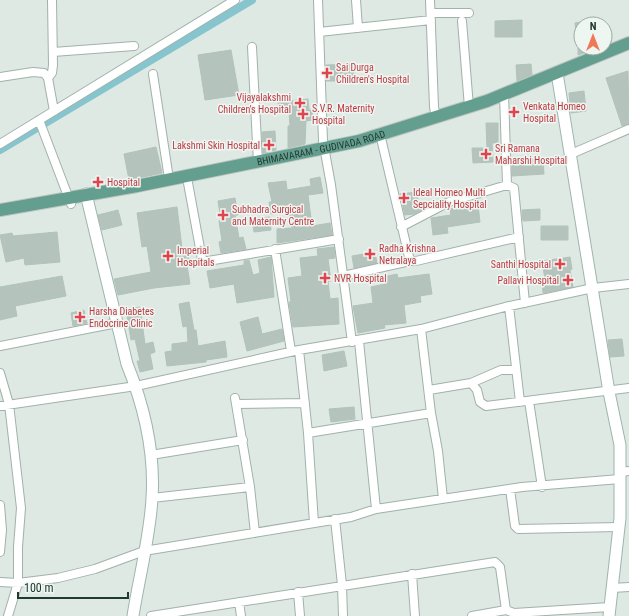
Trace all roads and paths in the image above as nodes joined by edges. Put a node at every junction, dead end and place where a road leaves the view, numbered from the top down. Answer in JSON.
{"nodes":[{"id":1,"x":52,"y":0,"type":"edge"},
{"id":2,"x":235,"y":0,"type":"edge"},
{"id":3,"x":318,"y":0,"type":"edge"},
{"id":4,"x":356,"y":0,"type":"edge"},
{"id":5,"x":430,"y":0,"type":"edge"},
{"id":6,"x":468,"y":13,"type":"dead end"},
{"id":7,"x":431,"y":17,"type":"junction"},
{"id":8,"x":462,"y":21,"type":"dead end"},
{"id":9,"x":358,"y":28,"type":"junction"},
{"id":10,"x":319,"y":32,"type":"junction"},
{"id":11,"x":629,"y":43,"type":"edge"},
{"id":12,"x":134,"y":46,"type":"dead end"},
{"id":13,"x":252,"y":47,"type":"dead end"},
{"id":14,"x":629,"y":50,"type":"edge"},
{"id":15,"x":53,"y":52,"type":"junction"},
{"id":16,"x":153,"y":74,"type":"dead end"},
{"id":17,"x":557,"y":76,"type":"junction"},
{"id":18,"x":0,"y":77,"type":"edge"},
{"id":19,"x":48,"y":78,"type":"junction"},
{"id":20,"x":504,"y":98,"type":"junction"},
{"id":21,"x":469,"y":106,"type":"junction"},
{"id":22,"x":54,"y":111,"type":"junction"},
{"id":23,"x":436,"y":117,"type":"junction"},
{"id":24,"x":39,"y":121,"type":"junction"},
{"id":25,"x":629,"y":129,"type":"edge"},
{"id":26,"x":381,"y":138,"type":"junction"},
{"id":27,"x":0,"y":144,"type":"edge"},
{"id":28,"x":324,"y":152,"type":"junction"},
{"id":29,"x":571,"y":154,"type":"junction"},
{"id":30,"x":258,"y":162,"type":"junction"},
{"id":31,"x":169,"y":179,"type":"junction"},
{"id":32,"x":188,"y":183,"type":"junction"},
{"id":33,"x":507,"y":185,"type":"junction"},
{"id":34,"x":87,"y":198,"type":"junction"},
{"id":35,"x":70,"y":201,"type":"junction"},
{"id":36,"x":0,"y":210,"type":"edge"},
{"id":37,"x":0,"y":217,"type":"edge"},
{"id":38,"x":401,"y":227,"type":"junction"},
{"id":39,"x":519,"y":237,"type":"junction"},
{"id":40,"x":338,"y":239,"type":"junction"},
{"id":41,"x":275,"y":248,"type":"junction"},
{"id":42,"x":410,"y":261,"type":"junction"},
{"id":43,"x":343,"y":276,"type":"junction"},
{"id":44,"x":629,"y":284,"type":"edge"},
{"id":45,"x":593,"y":288,"type":"junction"},
{"id":46,"x":525,"y":303,"type":"junction"},
{"id":47,"x":509,"y":306,"type":"junction"},
{"id":48,"x":117,"y":323,"type":"junction"},
{"id":49,"x":421,"y":329,"type":"junction"},
{"id":50,"x":355,"y":341,"type":"junction"},
{"id":51,"x":0,"y":346,"type":"edge"},
{"id":52,"x":295,"y":350,"type":"junction"},
{"id":53,"x":516,"y":370,"type":"junction"},
{"id":54,"x":0,"y":373,"type":"edge"},
{"id":55,"x":471,"y":383,"type":"junction"},
{"id":56,"x":136,"y":386,"type":"junction"},
{"id":57,"x":629,"y":388,"type":"edge"},
{"id":58,"x":429,"y":390,"type":"junction"},
{"id":59,"x":609,"y":392,"type":"junction"},
{"id":60,"x":524,"y":401,"type":"junction"},
{"id":61,"x":305,"y":403,"type":"junction"},
{"id":62,"x":9,"y":404,"type":"junction"},
{"id":63,"x":0,"y":406,"type":"edge"},
{"id":64,"x":431,"y":413,"type":"junction"},
{"id":65,"x":368,"y":423,"type":"junction"},
{"id":66,"x":308,"y":433,"type":"junction"},
{"id":67,"x":243,"y":440,"type":"junction"},
{"id":68,"x":151,"y":455,"type":"junction"},
{"id":69,"x":623,"y":474,"type":"edge"},
{"id":70,"x":250,"y":487,"type":"junction"},
{"id":71,"x":542,"y":487,"type":"junction"},
{"id":72,"x":510,"y":489,"type":"junction"},
{"id":73,"x":152,"y":498,"type":"junction"},
{"id":74,"x":442,"y":499,"type":"junction"},
{"id":75,"x":0,"y":505,"type":"edge"},
{"id":76,"x":376,"y":509,"type":"junction"},
{"id":77,"x":335,"y":519,"type":"junction"},
{"id":78,"x":314,"y":523,"type":"junction"},
{"id":79,"x":619,"y":527,"type":"junction"},
{"id":80,"x":1,"y":530,"type":"edge"},
{"id":81,"x":255,"y":533,"type":"junction"},
{"id":82,"x":144,"y":551,"type":"junction"},
{"id":83,"x":0,"y":552,"type":"edge"},
{"id":84,"x":412,"y":574,"type":"junction"},
{"id":85,"x":0,"y":582,"type":"edge"},
{"id":86,"x":18,"y":583,"type":"junction"},
{"id":87,"x":342,"y":585,"type":"junction"},
{"id":88,"x":629,"y":587,"type":"edge"},
{"id":89,"x":612,"y":588,"type":"junction"},
{"id":90,"x":298,"y":592,"type":"junction"},
{"id":91,"x":239,"y":602,"type":"junction"},
{"id":92,"x":506,"y":610,"type":"junction"},
{"id":93,"x":609,"y":611,"type":"edge"},
{"id":94,"x":548,"y":613,"type":"edge"},
{"id":95,"x":8,"y":616,"type":"edge"},
{"id":96,"x":133,"y":616,"type":"edge"},
{"id":97,"x":151,"y":616,"type":"edge"},
{"id":98,"x":241,"y":616,"type":"edge"},
{"id":99,"x":300,"y":616,"type":"edge"},
{"id":100,"x":344,"y":616,"type":"edge"},
{"id":101,"x":415,"y":616,"type":"edge"},
{"id":102,"x":472,"y":616,"type":"edge"}],
"edges":[{"from":1,"to":15,"type":"street"},
{"from":2,"to":22,"type":"street"},
{"from":3,"to":10,"type":"street"},
{"from":4,"to":9,"type":"street"},
{"from":5,"to":7,"type":"street"},
{"from":6,"to":7,"type":"street"},
{"from":7,"to":9,"type":"street"},
{"from":7,"to":23,"type":"street"},
{"from":8,"to":21,"type":"street"},
{"from":9,"to":10,"type":"street"},
{"from":10,"to":28,"type":"street"},
{"from":11,"to":17,"type":"main road","name":"BHIMAVARAM - GUDIVADA ROAD"},
{"from":12,"to":15,"type":"street"},
{"from":13,"to":30,"type":"street"},
{"from":14,"to":17,"type":"main road","name":"BHIMAVARAM - GUDIVADA ROAD"},
{"from":15,"to":19,"type":"street"},
{"from":16,"to":31,"type":"street"},
{"from":17,"to":20,"type":"main road","name":"BHIMAVARAM - GUDIVADA ROAD"},
{"from":17,"to":29,"type":"street"},
{"from":18,"to":19,"type":"street"},
{"from":19,"to":22,"type":"street"},
{"from":20,"to":21,"type":"main road","name":"BHIMAVARAM - GUDIVADA ROAD"},
{"from":20,"to":26,"type":"main road","name":"BHIMAVARAM - GUDIVADA ROAD"},
{"from":20,"to":33,"type":"street"},
{"from":21,"to":23,"type":"main road","name":"BHIMAVARAM - GUDIVADA ROAD"},
{"from":22,"to":24,"type":"street"},
{"from":23,"to":26,"type":"main road","name":"BHIMAVARAM - GUDIVADA ROAD"},
{"from":24,"to":27,"type":"street"},
{"from":24,"to":35,"type":"street"},
{"from":25,"to":29,"type":"street"},
{"from":26,"to":28,"type":"main road","name":"BHIMAVARAM - GUDIVADA ROAD"},
{"from":26,"to":38,"type":"street"},
{"from":28,"to":30,"type":"main road","name":"BHIMAVARAM - GUDIVADA ROAD"},
{"from":28,"to":32,"type":"main road","name":"BHIMAVARAM - GUDIVADA ROAD"},
{"from":28,"to":40,"type":"street"},
{"from":29,"to":45,"type":"street"},
{"from":30,"to":31,"type":"main road","name":"BHIMAVARAM - GUDIVADA ROAD"},
{"from":31,"to":34,"type":"main road","name":"BHIMAVARAM - GUDIVADA ROAD"},
{"from":32,"to":34,"type":"main road","name":"BHIMAVARAM - GUDIVADA ROAD"},
{"from":32,"to":41,"type":"street"},
{"from":33,"to":38,"type":"street"},
{"from":33,"to":39,"type":"street"},
{"from":34,"to":35,"type":"main road","name":"BHIMAVARAM - GUDIVADA ROAD"},
{"from":34,"to":48,"type":"street"},
{"from":35,"to":36,"type":"main road","name":"BHIMAVARAM - GUDIVADA ROAD"},
{"from":35,"to":37,"type":"main road","name":"BHIMAVARAM - GUDIVADA ROAD"},
{"from":38,"to":42,"type":"street"},
{"from":39,"to":42,"type":"street"},
{"from":39,"to":46,"type":"street"},
{"from":40,"to":41,"type":"street"},
{"from":40,"to":43,"type":"street"},
{"from":41,"to":52,"type":"street"},
{"from":42,"to":43,"type":"street"},
{"from":43,"to":50,"type":"street"},
{"from":44,"to":45,"type":"street"},
{"from":45,"to":46,"type":"street"},
{"from":45,"to":59,"type":"street"},
{"from":46,"to":47,"type":"street"},
{"from":47,"to":49,"type":"street"},
{"from":47,"to":53,"type":"street"},
{"from":48,"to":51,"type":"street"},
{"from":48,"to":56,"type":"street"},
{"from":49,"to":50,"type":"street"},
{"from":49,"to":58,"type":"street"},
{"from":50,"to":52,"type":"street"},
{"from":50,"to":65,"type":"street"},
{"from":52,"to":56,"type":"street"},
{"from":52,"to":61,"type":"street"},
{"from":53,"to":55,"type":"street"},
{"from":53,"to":60,"type":"street"},
{"from":54,"to":62,"type":"street"},
{"from":55,"to":58,"type":"street"},
{"from":55,"to":60,"type":"street"},
{"from":56,"to":62,"type":"street"},
{"from":56,"to":68,"type":"street"},
{"from":57,"to":59,"type":"street"},
{"from":58,"to":64,"type":"street"},
{"from":59,"to":60,"type":"street"},
{"from":59,"to":69,"type":"street"},
{"from":60,"to":71,"type":"street"},
{"from":61,"to":66,"type":"street"},
{"from":61,"to":67,"type":"street"},
{"from":62,"to":63,"type":"street"},
{"from":62,"to":86,"type":"street"},
{"from":64,"to":65,"type":"street"},
{"from":64,"to":74,"type":"street"},
{"from":65,"to":66,"type":"street"},
{"from":65,"to":76,"type":"street"},
{"from":66,"to":78,"type":"street"},
{"from":67,"to":68,"type":"street"},
{"from":67,"to":70,"type":"street"},
{"from":68,"to":73,"type":"street"},
{"from":69,"to":71,"type":"street"},
{"from":69,"to":79,"type":"street"},
{"from":70,"to":73,"type":"street"},
{"from":70,"to":81,"type":"street"},
{"from":71,"to":72,"type":"street"},
{"from":72,"to":74,"type":"street"},
{"from":72,"to":79,"type":"street"},
{"from":73,"to":82,"type":"street"},
{"from":74,"to":76,"type":"street"},
{"from":75,"to":80,"type":"street"},
{"from":76,"to":77,"type":"street"},
{"from":77,"to":78,"type":"street"},
{"from":77,"to":87,"type":"street"},
{"from":78,"to":81,"type":"street"},
{"from":79,"to":89,"type":"street"},
{"from":80,"to":83,"type":"street"},
{"from":81,"to":82,"type":"street"},
{"from":82,"to":86,"type":"street"},
{"from":82,"to":96,"type":"street"},
{"from":84,"to":87,"type":"street"},
{"from":84,"to":92,"type":"street"},
{"from":84,"to":101,"type":"street"},
{"from":85,"to":86,"type":"street"},
{"from":86,"to":95,"type":"street"},
{"from":87,"to":90,"type":"street"},
{"from":87,"to":100,"type":"street"},
{"from":88,"to":89,"type":"street"},
{"from":89,"to":93,"type":"street"},
{"from":90,"to":91,"type":"street"},
{"from":90,"to":99,"type":"street"},
{"from":91,"to":97,"type":"street"},
{"from":91,"to":98,"type":"street"},
{"from":92,"to":94,"type":"street"},
{"from":92,"to":102,"type":"street"},
{"from":93,"to":94,"type":"street"}]}
